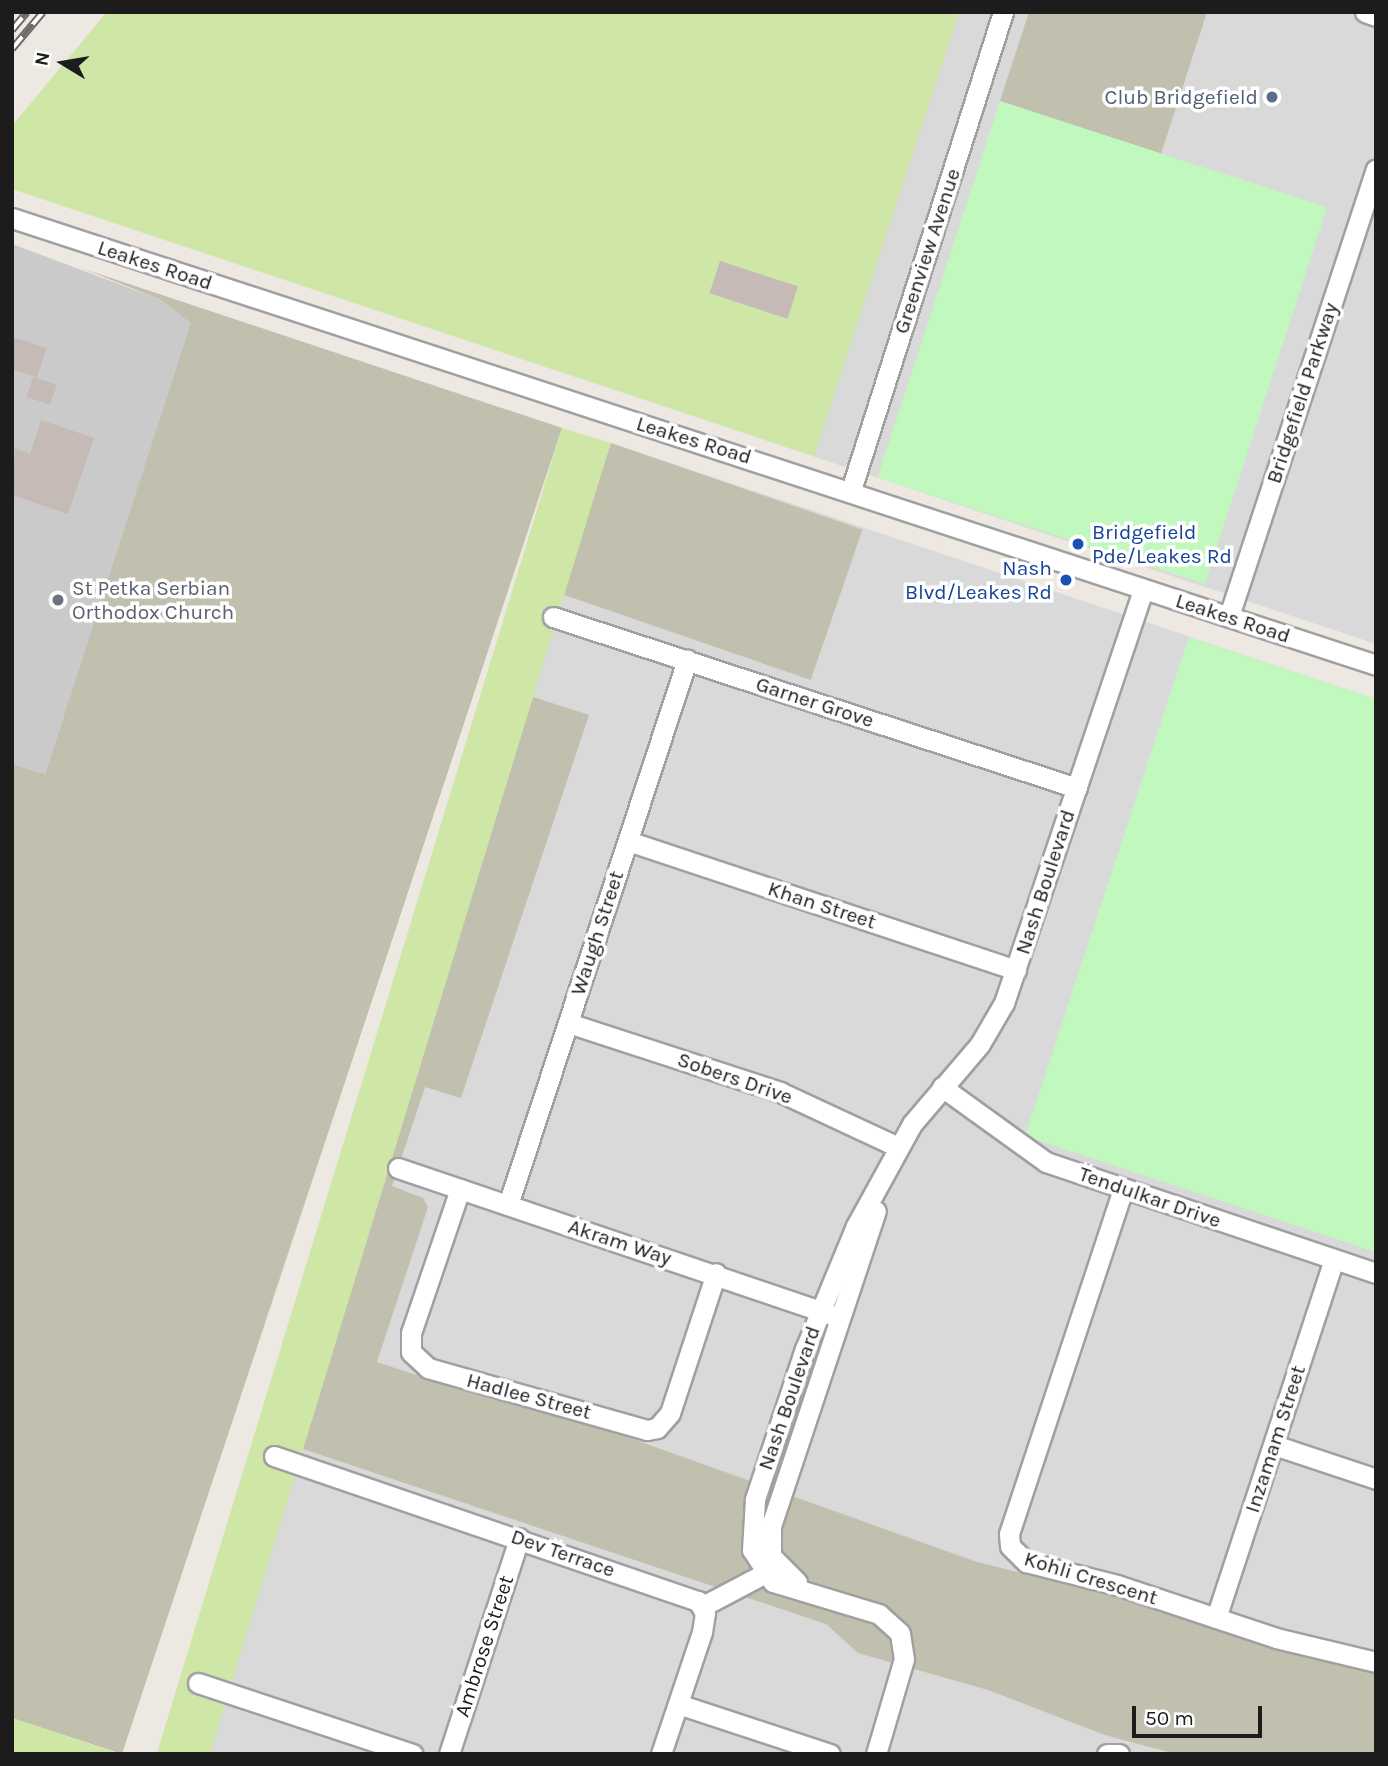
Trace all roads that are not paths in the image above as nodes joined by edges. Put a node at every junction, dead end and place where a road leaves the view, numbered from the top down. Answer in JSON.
{"nodes":[{"id":1,"x":1003,"y":12,"type":"edge"},
{"id":2,"x":1365,"y":12,"type":"edge"},
{"id":3,"x":1376,"y":16,"type":"edge"},
{"id":4,"x":1376,"y":170,"type":"edge"},
{"id":5,"x":12,"y":218,"type":"edge"},
{"id":6,"x":851,"y":490,"type":"junction"},
{"id":7,"x":1143,"y":590,"type":"junction"},
{"id":8,"x":1229,"y":616,"type":"junction"},
{"id":9,"x":553,"y":617,"type":"dead end"},
{"id":10,"x":687,"y":660,"type":"junction"},
{"id":11,"x":1376,"y":665,"type":"edge"},
{"id":12,"x":1077,"y":788,"type":"junction"},
{"id":13,"x":628,"y":841,"type":"junction"},
{"id":14,"x":1016,"y":970,"type":"junction"},
{"id":15,"x":568,"y":1023,"type":"junction"},
{"id":16,"x":942,"y":1087,"type":"junction"},
{"id":17,"x":898,"y":1147,"type":"junction"},
{"id":18,"x":398,"y":1168,"type":"dead end"},
{"id":19,"x":460,"y":1189,"type":"junction"},
{"id":20,"x":1124,"y":1189,"type":"junction"},
{"id":21,"x":508,"y":1205,"type":"junction"},
{"id":22,"x":1334,"y":1260,"type":"junction"},
{"id":23,"x":716,"y":1273,"type":"junction"},
{"id":24,"x":1376,"y":1273,"type":"edge"},
{"id":25,"x":820,"y":1310,"type":"junction"},
{"id":26,"x":841,"y":1318,"type":"junction"},
{"id":27,"x":1274,"y":1445,"type":"junction"},
{"id":28,"x":274,"y":1456,"type":"dead end"},
{"id":29,"x":1376,"y":1479,"type":"edge"},
{"id":30,"x":519,"y":1538,"type":"junction"},
{"id":31,"x":770,"y":1570,"type":"junction"},
{"id":32,"x":703,"y":1606,"type":"junction"},
{"id":33,"x":1216,"y":1618,"type":"junction"},
{"id":34,"x":1376,"y":1662,"type":"edge"},
{"id":35,"x":198,"y":1684,"type":"dead end"},
{"id":36,"x":678,"y":1704,"type":"junction"},
{"id":37,"x":413,"y":1754,"type":"edge"},
{"id":38,"x":449,"y":1754,"type":"edge"},
{"id":39,"x":661,"y":1754,"type":"edge"},
{"id":40,"x":830,"y":1754,"type":"edge"},
{"id":41,"x":876,"y":1754,"type":"edge"},
{"id":42,"x":1107,"y":1754,"type":"edge"},
{"id":43,"x":1119,"y":1754,"type":"edge"}],
"edges":[{"from":1,"to":6,"type":"street","name":"Greenview Avenue"},
{"from":2,"to":3,"type":"street"},
{"from":4,"to":8,"type":"street","name":"Bridgefield Parkway"},
{"from":5,"to":6,"type":"street","name":"Leakes Road"},
{"from":6,"to":7,"type":"street","name":"Leakes Road"},
{"from":7,"to":8,"type":"street","name":"Leakes Road"},
{"from":7,"to":12,"type":"street","name":"Nash Boulevard"},
{"from":8,"to":11,"type":"street","name":"Leakes Road"},
{"from":9,"to":10,"type":"street","name":"Garner Grove"},
{"from":10,"to":12,"type":"street","name":"Garner Grove"},
{"from":10,"to":13,"type":"street","name":"Waugh Street"},
{"from":12,"to":14,"type":"street","name":"Nash Boulevard"},
{"from":13,"to":14,"type":"street","name":"Khan Street"},
{"from":13,"to":15,"type":"street","name":"Waugh Street"},
{"from":14,"to":16,"type":"street","name":"Nash Boulevard"},
{"from":15,"to":17,"type":"street","name":"Sobers Drive"},
{"from":15,"to":21,"type":"street","name":"Waugh Street"},
{"from":16,"to":17,"type":"street","name":"Nash Boulevard"},
{"from":16,"to":20,"type":"street","name":"Tendulkar Drive"},
{"from":17,"to":25,"type":"street","name":"Nash Boulevard"},
{"from":17,"to":26,"type":"street","name":"Nash Boulevard"},
{"from":18,"to":19,"type":"street","name":"Akram Way"},
{"from":19,"to":21,"type":"street","name":"Akram Way"},
{"from":19,"to":23,"type":"street","name":"Hadlee Street"},
{"from":20,"to":22,"type":"street","name":"Tendulkar Drive"},
{"from":20,"to":33,"type":"street","name":"Kohli Crescent"},
{"from":21,"to":23,"type":"street","name":"Akram Way"},
{"from":22,"to":24,"type":"street","name":"Tendulkar Drive"},
{"from":22,"to":27,"type":"street","name":"Inzamam Street"},
{"from":23,"to":25,"type":"street","name":"Akram Way"},
{"from":25,"to":26,"type":"street","name":"Akram Way"},
{"from":25,"to":31,"type":"street","name":"Nash Boulevard"},
{"from":26,"to":31,"type":"street","name":"Nash Boulevard"},
{"from":27,"to":29,"type":"street"},
{"from":27,"to":33,"type":"street","name":"Inzamam Street"},
{"from":28,"to":30,"type":"street","name":"Dev Terrace"},
{"from":30,"to":32,"type":"street","name":"Dev Terrace"},
{"from":30,"to":38,"type":"street","name":"Ambrose Street"},
{"from":31,"to":32,"type":"street"},
{"from":31,"to":41,"type":"street"},
{"from":32,"to":36,"type":"street"},
{"from":33,"to":34,"type":"street","name":"Kohli Crescent"},
{"from":35,"to":37,"type":"street"},
{"from":36,"to":39,"type":"street"},
{"from":36,"to":40,"type":"street"},
{"from":42,"to":43,"type":"street"}]}
